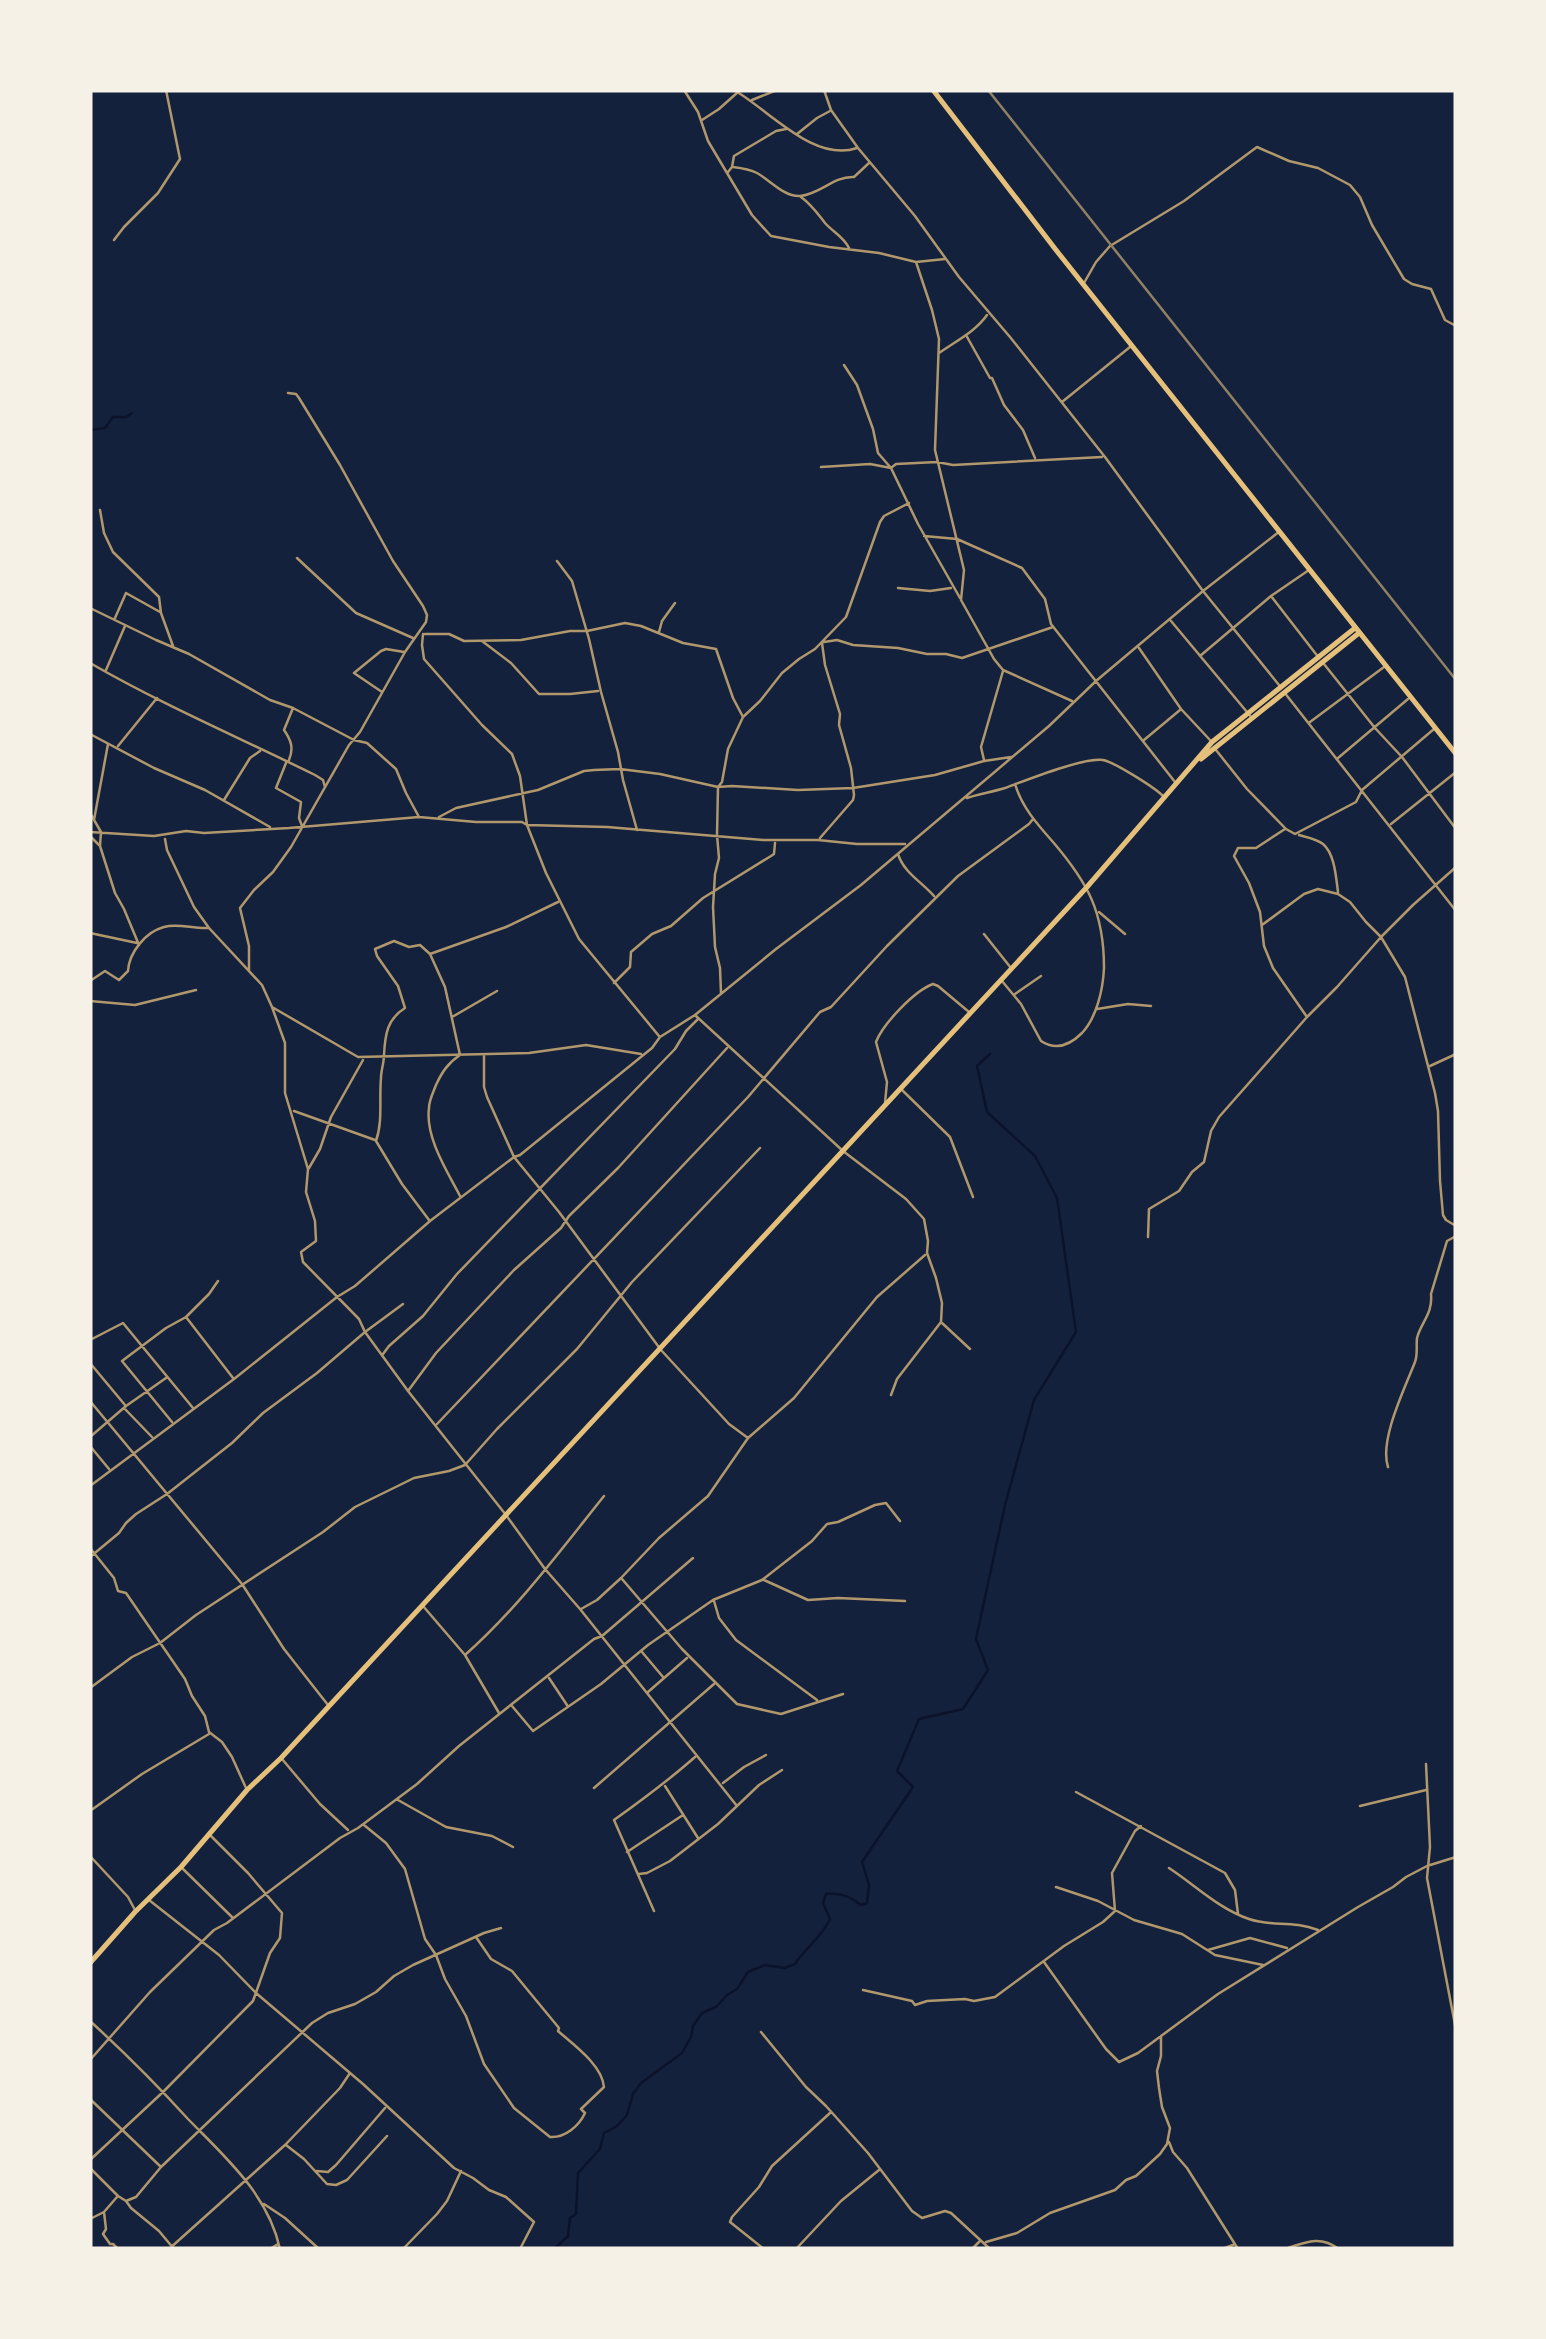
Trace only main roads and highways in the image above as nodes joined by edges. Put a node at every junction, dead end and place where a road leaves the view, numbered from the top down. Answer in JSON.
{"nodes":[{"id":1,"x":933,"y":90,"type":"edge"},
{"id":2,"x":1357,"y":631,"type":"junction"},
{"id":3,"x":1456,"y":754,"type":"edge"},
{"id":4,"x":90,"y":1963,"type":"edge"}],
"edges":[{"from":1,"to":2,"type":"main road"},
{"from":2,"to":3,"type":"main road"},
{"from":2,"to":4,"type":"main road"}]}
